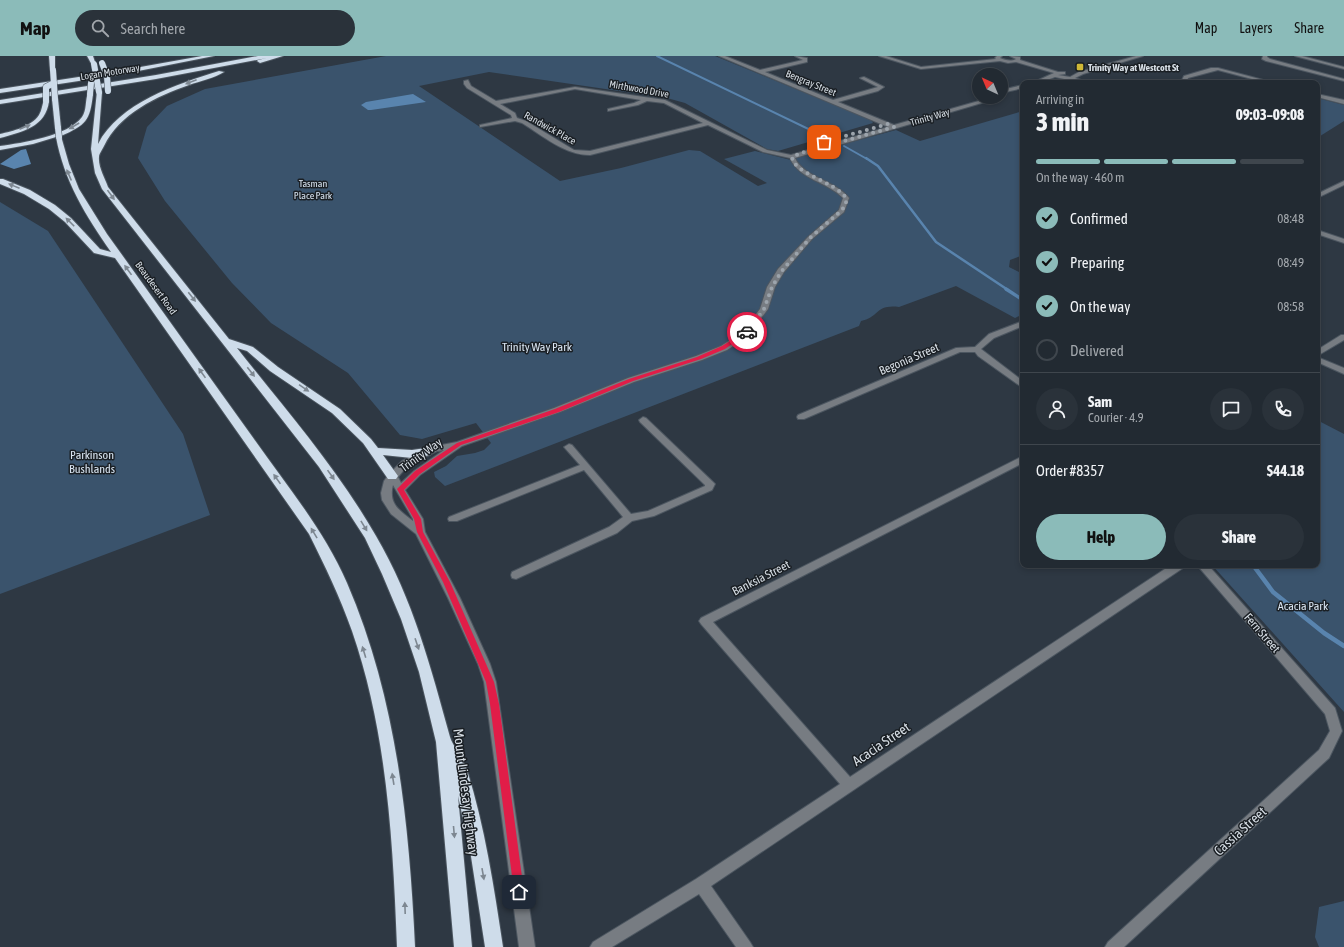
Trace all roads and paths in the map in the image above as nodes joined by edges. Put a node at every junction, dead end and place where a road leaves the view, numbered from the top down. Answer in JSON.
{"nodes":[{"id":1,"x":52,"y":56,"type":"edge"},
{"id":2,"x":90,"y":56,"type":"edge"},
{"id":3,"x":99,"y":56,"type":"edge"},
{"id":4,"x":197,"y":56,"type":"edge"},
{"id":5,"x":211,"y":56,"type":"edge"},
{"id":6,"x":247,"y":56,"type":"edge"},
{"id":7,"x":267,"y":56,"type":"edge"},
{"id":8,"x":280,"y":56,"type":"edge"},
{"id":9,"x":721,"y":56,"type":"edge"},
{"id":10,"x":797,"y":56,"type":"edge"},
{"id":11,"x":881,"y":56,"type":"edge"},
{"id":12,"x":1127,"y":56,"type":"edge"},
{"id":13,"x":1140,"y":56,"type":"edge"},
{"id":14,"x":1265,"y":56,"type":"edge"},
{"id":15,"x":1298,"y":56,"type":"edge"},
{"id":16,"x":1014,"y":57,"type":"edge"},
{"id":17,"x":1000,"y":58,"type":"edge"},
{"id":18,"x":139,"y":62,"type":"dead end"},
{"id":19,"x":151,"y":67,"type":"junction"},
{"id":20,"x":1344,"y":68,"type":"edge"},
{"id":21,"x":760,"y":72,"type":"junction"},
{"id":22,"x":1056,"y":74,"type":"junction"},
{"id":23,"x":1065,"y":76,"type":"junction"},
{"id":24,"x":1073,"y":77,"type":"junction"},
{"id":25,"x":862,"y":78,"type":"dead end"},
{"id":26,"x":98,"y":79,"type":"junction"},
{"id":27,"x":1041,"y":80,"type":"edge"},
{"id":28,"x":1056,"y":80,"type":"edge"},
{"id":29,"x":1080,"y":80,"type":"edge"},
{"id":30,"x":1184,"y":80,"type":"edge"},
{"id":31,"x":1261,"y":80,"type":"edge"},
{"id":32,"x":1344,"y":80,"type":"edge"},
{"id":33,"x":466,"y":81,"type":"dead end"},
{"id":34,"x":54,"y":83,"type":"junction"},
{"id":35,"x":0,"y":85,"type":"edge"},
{"id":36,"x":1020,"y":87,"type":"edge"},
{"id":37,"x":1008,"y":90,"type":"edge"},
{"id":38,"x":0,"y":91,"type":"edge"},
{"id":39,"x":1020,"y":91,"type":"edge"},
{"id":40,"x":99,"y":94,"type":"junction"},
{"id":41,"x":1008,"y":95,"type":"edge"},
{"id":42,"x":1320,"y":96,"type":"edge"},
{"id":43,"x":0,"y":98,"type":"edge"},
{"id":44,"x":646,"y":99,"type":"junction"},
{"id":45,"x":972,"y":100,"type":"edge"},
{"id":46,"x":0,"y":102,"type":"edge"},
{"id":47,"x":833,"y":102,"type":"junction"},
{"id":48,"x":1344,"y":102,"type":"edge"},
{"id":49,"x":496,"y":103,"type":"junction"},
{"id":50,"x":975,"y":104,"type":"edge"},
{"id":51,"x":610,"y":110,"type":"dead end"},
{"id":52,"x":515,"y":119,"type":"junction"},
{"id":53,"x":709,"y":123,"type":"junction"},
{"id":54,"x":888,"y":124,"type":"junction"},
{"id":55,"x":482,"y":126,"type":"dead end"},
{"id":56,"x":894,"y":127,"type":"junction"},
{"id":57,"x":0,"y":136,"type":"edge"},
{"id":58,"x":0,"y":148,"type":"edge"},
{"id":59,"x":792,"y":157,"type":"junction"},
{"id":60,"x":95,"y":160,"type":"junction"},
{"id":61,"x":0,"y":181,"type":"edge"},
{"id":62,"x":1344,"y":183,"type":"edge"},
{"id":63,"x":1320,"y":195,"type":"edge"},
{"id":64,"x":1320,"y":233,"type":"edge"},
{"id":65,"x":1344,"y":242,"type":"edge"},
{"id":66,"x":118,"y":256,"type":"junction"},
{"id":67,"x":1020,"y":324,"type":"edge"},
{"id":68,"x":1344,"y":337,"type":"edge"},
{"id":69,"x":227,"y":341,"type":"junction"},
{"id":70,"x":977,"y":350,"type":"junction"},
{"id":71,"x":1320,"y":352,"type":"edge"},
{"id":72,"x":1320,"y":360,"type":"edge"},
{"id":73,"x":1344,"y":371,"type":"edge"},
{"id":74,"x":1020,"y":383,"type":"edge"},
{"id":75,"x":801,"y":417,"type":"dead end"},
{"id":76,"x":643,"y":420,"type":"dead end"},
{"id":77,"x":459,"y":444,"type":"junction"},
{"id":78,"x":569,"y":447,"type":"dead end"},
{"id":79,"x":375,"y":451,"type":"junction"},
{"id":80,"x":426,"y":452,"type":"junction"},
{"id":81,"x":1020,"y":461,"type":"edge"},
{"id":82,"x":586,"y":466,"type":"junction"},
{"id":83,"x":392,"y":476,"type":"junction"},
{"id":84,"x":400,"y":489,"type":"junction"},
{"id":85,"x":343,"y":493,"type":"joint"},
{"id":86,"x":629,"y":518,"type":"junction"},
{"id":87,"x":453,"y":519,"type":"dead end"},
{"id":88,"x":420,"y":532,"type":"junction"},
{"id":89,"x":1175,"y":568,"type":"edge"},
{"id":90,"x":1205,"y":568,"type":"edge"},
{"id":91,"x":516,"y":575,"type":"dead end"},
{"id":92,"x":1322,"y":702,"type":"joint"},
{"id":93,"x":444,"y":742,"type":"junction"},
{"id":94,"x":849,"y":785,"type":"junction"},
{"id":95,"x":701,"y":884,"type":"junction"},
{"id":96,"x":406,"y":947,"type":"edge"},
{"id":97,"x":462,"y":947,"type":"edge"},
{"id":98,"x":494,"y":947,"type":"edge"},
{"id":99,"x":527,"y":947,"type":"edge"},
{"id":100,"x":598,"y":947,"type":"edge"},
{"id":101,"x":745,"y":947,"type":"edge"},
{"id":102,"x":1112,"y":947,"type":"edge"}],
"edges":[{"from":1,"to":34,"type":"highway","name":"Beaudesert Road","bridge":true},
{"from":2,"to":26,"type":"highway","name":"Beaudesert Road","bridge":true},
{"from":3,"to":40,"type":"highway","bridge":true},
{"from":4,"to":19,"type":"highway"},
{"from":5,"to":19,"type":"highway","name":"Logan Motorway"},
{"from":6,"to":43,"type":"highway","name":"Logan Motorway"},
{"from":7,"to":46,"type":"highway"},
{"from":8,"to":60,"type":"highway","one_way":true},
{"from":9,"to":21,"type":"street","name":"Bengray Street"},
{"from":10,"to":21,"type":"street"},
{"from":11,"to":17,"type":"street"},
{"from":12,"to":23,"type":"street"},
{"from":13,"to":24,"type":"street"},
{"from":14,"to":32,"type":"street"},
{"from":15,"to":20,"type":"street"},
{"from":16,"to":17,"type":"street"},
{"from":16,"to":22,"type":"street"},
{"from":18,"to":35,"type":"highway"},
{"from":19,"to":38,"type":"highway","name":"Logan Motorway"},
{"from":21,"to":47,"type":"street","name":"Bengray Street"},
{"from":22,"to":23,"type":"street"},
{"from":22,"to":27,"type":"street"},
{"from":23,"to":24,"type":"street"},
{"from":23,"to":28,"type":"street"},
{"from":24,"to":29,"type":"street"},
{"from":25,"to":47,"type":"street"},
{"from":26,"to":40,"type":"highway","name":"Beaudesert Road","bridge":true},
{"from":26,"to":58,"type":"highway","one_way":true,"bridge":true},
{"from":30,"to":31,"type":"street"},
{"from":33,"to":49,"type":"street","name":"Randwick Place"},
{"from":57,"to":34,"type":"highway","one_way":true,"bridge":true},
{"from":66,"to":34,"type":"highway","name":"Beaudesert Road","one_way":true,"bridge":true},
{"from":36,"to":37,"type":"street"},
{"from":39,"to":41,"type":"street","name":"Trinity Way"},
{"from":40,"to":60,"type":"highway","name":"Beaudesert Road"},
{"from":42,"to":48,"type":"street"},
{"from":44,"to":49,"type":"street","name":"Mirthwood Drive"},
{"from":44,"to":51,"type":"street"},
{"from":44,"to":53,"type":"street","name":"Mirthwood Drive"},
{"from":45,"to":54,"type":"street","name":"Trinity Way"},
{"from":47,"to":54,"type":"street","name":"Bengray Street"},
{"from":49,"to":52,"type":"street","name":"Randwick Place"},
{"from":50,"to":56,"type":"street","name":"Trinity Way"},
{"from":52,"to":53,"type":"street","name":"Randwick Place"},
{"from":52,"to":55,"type":"street"},
{"from":53,"to":59,"type":"street","name":"Mirthwood Drive"},
{"from":54,"to":56,"type":"street","name":"Bengray Street"},
{"from":54,"to":59,"type":"street","name":"Trinity Way"},
{"from":56,"to":59,"type":"street","name":"Trinity Way"},
{"from":59,"to":77,"type":"street","name":"Trinity Way"},
{"from":60,"to":69,"type":"highway","name":"Beaudesert Road","one_way":true},
{"from":66,"to":61,"type":"highway","one_way":true},
{"from":62,"to":63,"type":"street"},
{"from":64,"to":65,"type":"street"},
{"from":96,"to":66,"type":"highway","name":"Beaudesert Road","one_way":true},
{"from":67,"to":70,"type":"street"},
{"from":68,"to":71,"type":"street"},
{"from":69,"to":79,"type":"highway","one_way":true},
{"from":69,"to":85,"type":"highway","name":"Beaudesert Road","one_way":true},
{"from":70,"to":74,"type":"street"},
{"from":70,"to":75,"type":"street","name":"Begonia Street"},
{"from":72,"to":73,"type":"street"},
{"from":76,"to":86,"type":"street"},
{"from":77,"to":80,"type":"street","name":"Trinity Way"},
{"from":77,"to":84,"type":"street","name":"Trinity Way"},
{"from":78,"to":82,"type":"street"},
{"from":79,"to":80,"type":"highway"},
{"from":79,"to":83,"type":"highway"},
{"from":80,"to":83,"type":"street","name":"Trinity Way"},
{"from":81,"to":94,"type":"street","name":"Banksia Street"},
{"from":82,"to":86,"type":"street"},
{"from":82,"to":87,"type":"street"},
{"from":83,"to":84,"type":"street"},
{"from":83,"to":88,"type":"street"},
{"from":84,"to":88,"type":"street"},
{"from":85,"to":93,"type":"highway","name":"Mount Lindesay Highway","one_way":true},
{"from":86,"to":91,"type":"street"},
{"from":88,"to":99,"type":"street"},
{"from":89,"to":94,"type":"street","name":"Acacia Street"},
{"from":90,"to":92,"type":"street","name":"Fern Street"},
{"from":92,"to":102,"type":"street","name":"Cassia Street"},
{"from":93,"to":97,"type":"highway","name":"Mount Lindesay Highway","one_way":true},
{"from":93,"to":98,"type":"highway","one_way":true},
{"from":94,"to":95,"type":"street","name":"Acacia Street"},
{"from":95,"to":100,"type":"street","name":"Acacia Street"},
{"from":95,"to":101,"type":"street"}]}
